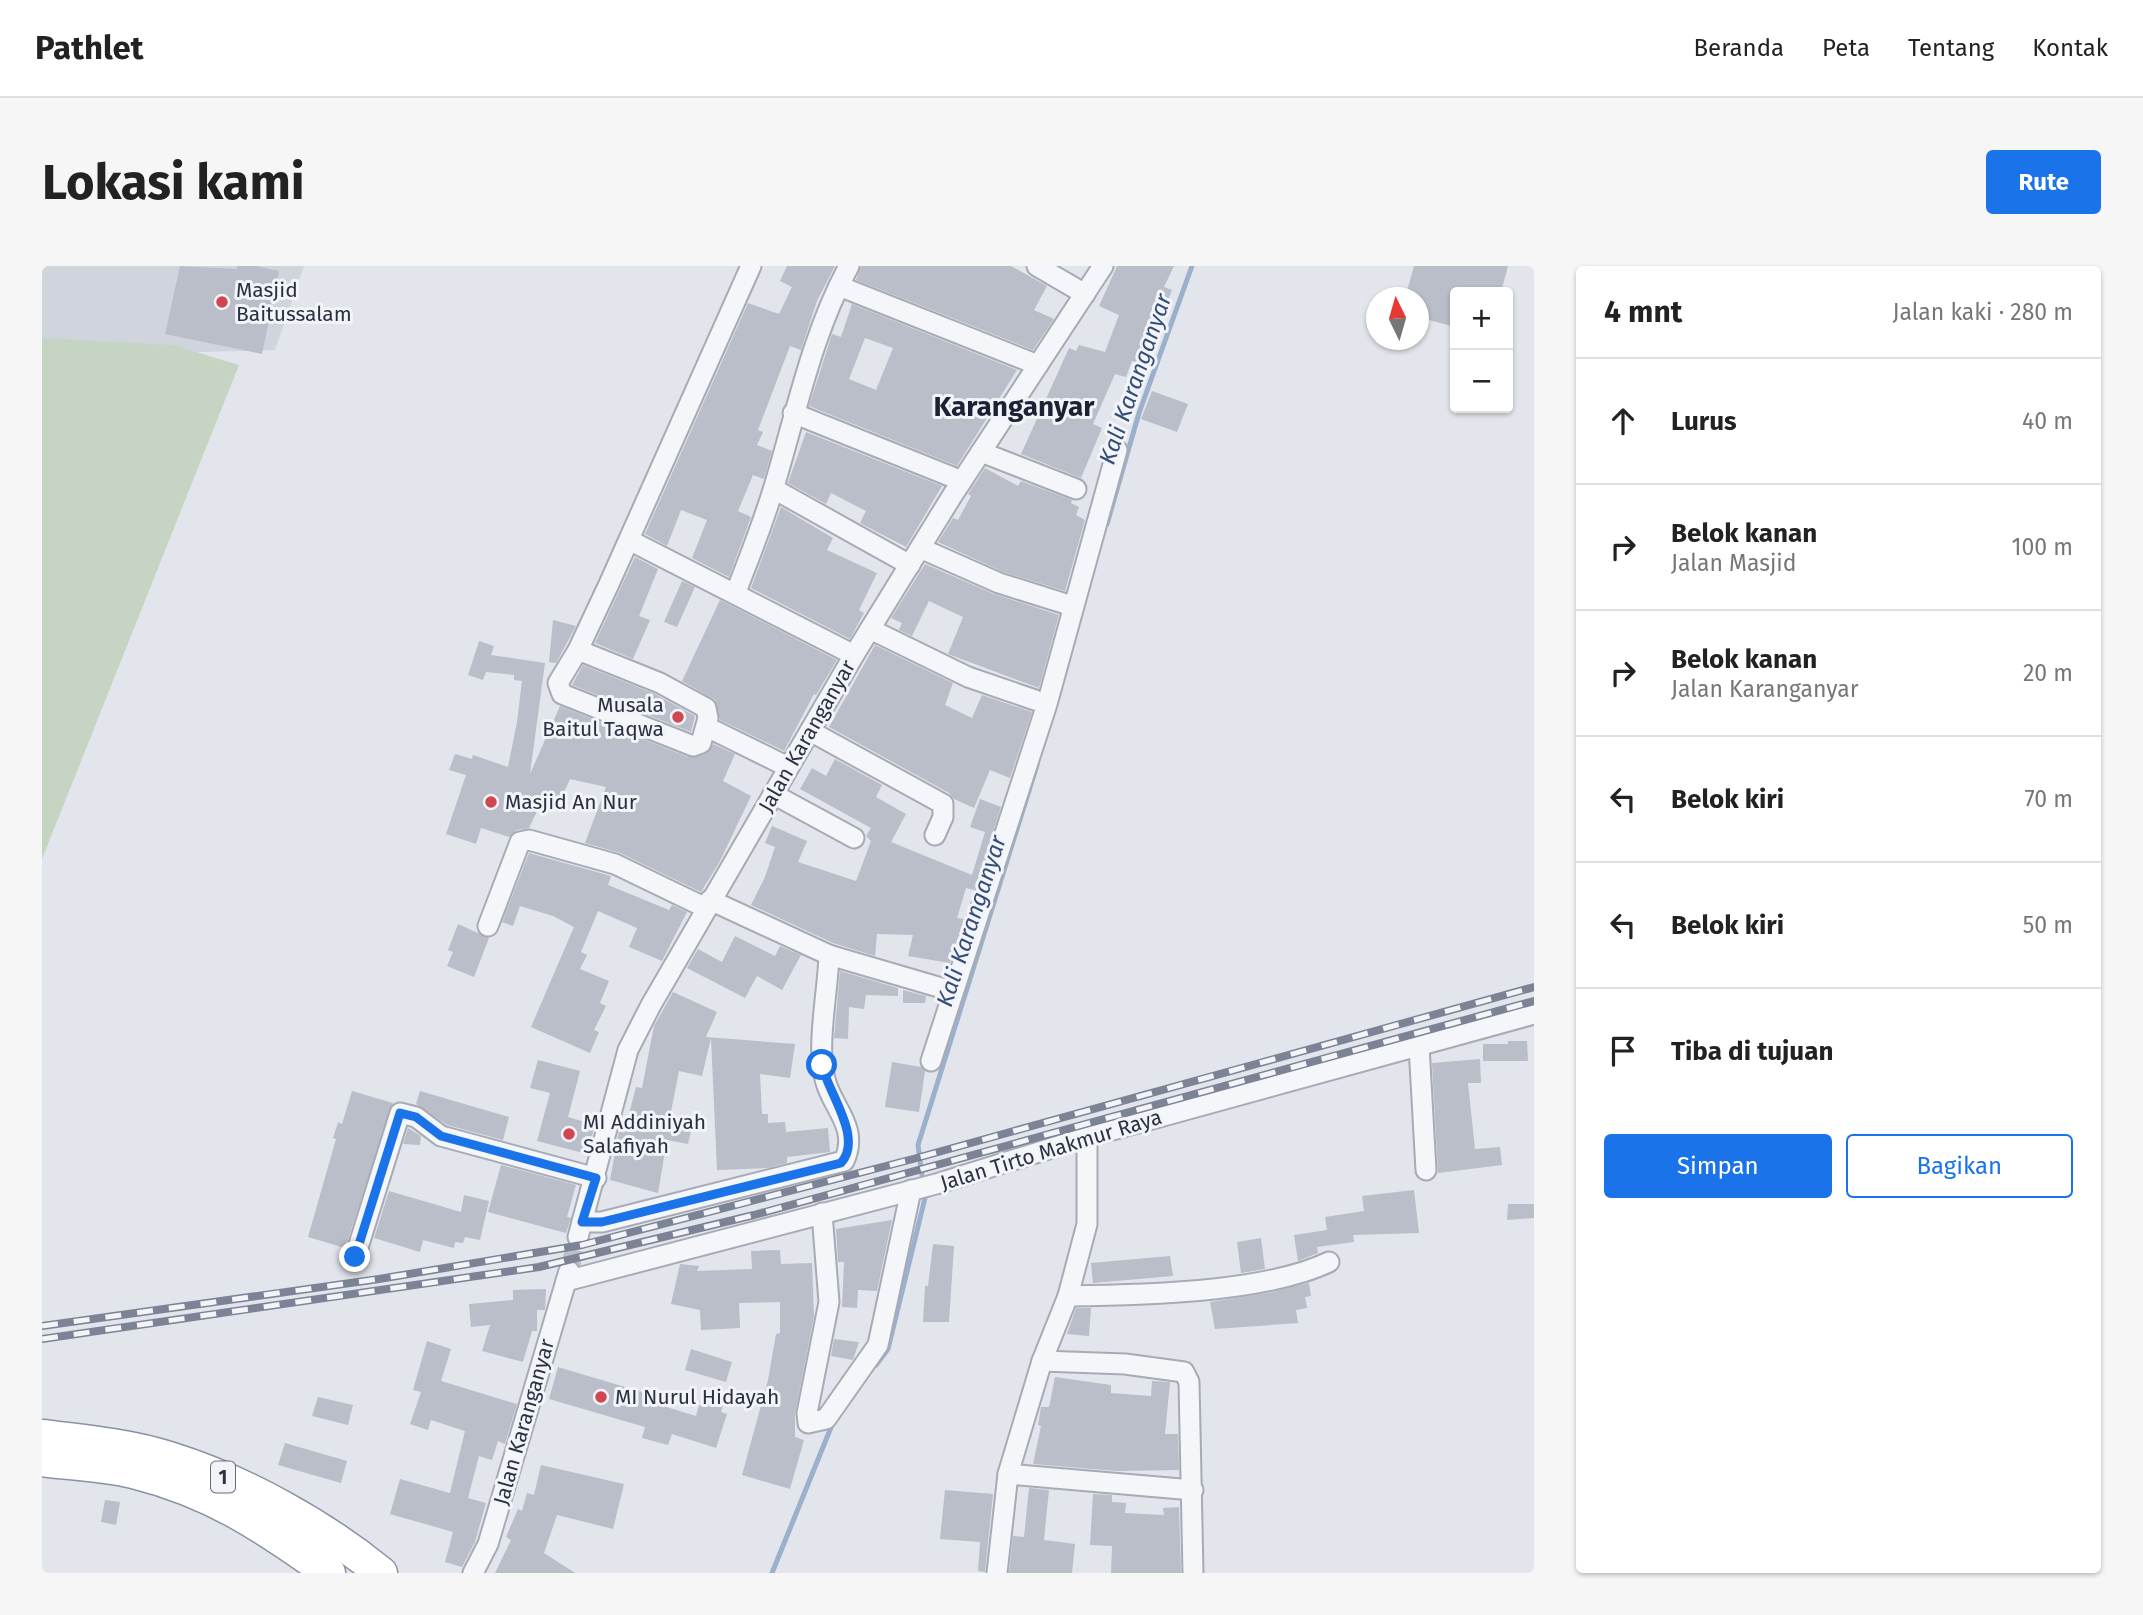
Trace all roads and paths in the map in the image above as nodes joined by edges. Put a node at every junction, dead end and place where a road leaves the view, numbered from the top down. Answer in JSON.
{"nodes":[{"id":1,"x":751,"y":266,"type":"edge"},
{"id":2,"x":849,"y":266,"type":"edge"},
{"id":3,"x":1037,"y":266,"type":"edge"},
{"id":4,"x":1103,"y":266,"type":"edge"},
{"id":5,"x":839,"y":286,"type":"junction"},
{"id":6,"x":1085,"y":294,"type":"junction"},
{"id":7,"x":1038,"y":365,"type":"junction"},
{"id":8,"x":793,"y":413,"type":"junction"},
{"id":9,"x":1117,"y":450,"type":"dead end"},
{"id":10,"x":981,"y":452,"type":"junction"},
{"id":11,"x":962,"y":481,"type":"junction"},
{"id":12,"x":774,"y":489,"type":"junction"},
{"id":13,"x":1076,"y":489,"type":"dead end"},
{"id":14,"x":629,"y":540,"type":"junction"},
{"id":15,"x":920,"y":548,"type":"junction"},
{"id":16,"x":910,"y":565,"type":"junction"},
{"id":17,"x":736,"y":592,"type":"junction"},
{"id":18,"x":1066,"y":604,"type":"dead end"},
{"id":19,"x":870,"y":629,"type":"junction"},
{"id":20,"x":578,"y":650,"type":"junction"},
{"id":21,"x":855,"y":655,"type":"junction"},
{"id":22,"x":1035,"y":700,"type":"dead end"},
{"id":23,"x":707,"y":727,"type":"junction"},
{"id":24,"x":810,"y":731,"type":"junction"},
{"id":25,"x":788,"y":767,"type":"junction"},
{"id":26,"x":773,"y":794,"type":"junction"},
{"id":27,"x":935,"y":835,"type":"dead end"},
{"id":28,"x":854,"y":838,"type":"dead end"},
{"id":29,"x":708,"y":904,"type":"junction"},
{"id":30,"x":488,"y":926,"type":"dead end"},
{"id":31,"x":829,"y":954,"type":"junction"},
{"id":32,"x":952,"y":991,"type":"junction"},
{"id":33,"x":1534,"y":1014,"type":"edge"},
{"id":34,"x":1419,"y":1046,"type":"junction"},
{"id":35,"x":931,"y":1061,"type":"dead end"},
{"id":36,"x":1087,"y":1137,"type":"junction"},
{"id":37,"x":1426,"y":1170,"type":"dead end"},
{"id":38,"x":596,"y":1178,"type":"junction"},
{"id":39,"x":913,"y":1189,"type":"junction"},
{"id":40,"x":822,"y":1213,"type":"junction"},
{"id":41,"x":355,"y":1257,"type":"dead end"},
{"id":42,"x":1329,"y":1262,"type":"dead end"},
{"id":43,"x":568,"y":1275,"type":"joint"},
{"id":44,"x":1068,"y":1296,"type":"junction"},
{"id":45,"x":1042,"y":1361,"type":"junction"},
{"id":46,"x":42,"y":1436,"type":"edge"},
{"id":47,"x":42,"y":1460,"type":"edge"},
{"id":48,"x":1008,"y":1474,"type":"junction"},
{"id":49,"x":1193,"y":1490,"type":"junction"},
{"id":50,"x":329,"y":1573,"type":"edge"},
{"id":51,"x":381,"y":1573,"type":"edge"},
{"id":52,"x":472,"y":1573,"type":"edge"},
{"id":53,"x":997,"y":1573,"type":"edge"},
{"id":54,"x":1193,"y":1573,"type":"edge"}],
"edges":[{"from":1,"to":14,"type":"street"},
{"from":2,"to":5,"type":"street"},
{"from":3,"to":6,"type":"street"},
{"from":4,"to":6,"type":"street","name":"Jalan Karanganyar"},
{"from":5,"to":7,"type":"street"},
{"from":5,"to":8,"type":"street"},
{"from":6,"to":7,"type":"street","name":"Jalan Karanganyar"},
{"from":7,"to":10,"type":"street","name":"Jalan Karanganyar"},
{"from":8,"to":11,"type":"street"},
{"from":8,"to":12,"type":"street"},
{"from":9,"to":32,"type":"street"},
{"from":10,"to":11,"type":"street","name":"Jalan Karanganyar"},
{"from":10,"to":13,"type":"street"},
{"from":11,"to":15,"type":"street","name":"Jalan Karanganyar"},
{"from":12,"to":16,"type":"street"},
{"from":12,"to":17,"type":"street"},
{"from":14,"to":17,"type":"street"},
{"from":14,"to":20,"type":"street"},
{"from":15,"to":16,"type":"street","name":"Jalan Karanganyar"},
{"from":15,"to":18,"type":"street"},
{"from":16,"to":19,"type":"street","name":"Jalan Karanganyar"},
{"from":17,"to":21,"type":"street"},
{"from":19,"to":21,"type":"street","name":"Jalan Karanganyar"},
{"from":19,"to":22,"type":"street"},
{"from":20,"to":23,"type":"street"},
{"from":20,"to":23,"type":"street"},
{"from":21,"to":24,"type":"street","name":"Jalan Karanganyar"},
{"from":23,"to":25,"type":"street"},
{"from":24,"to":25,"type":"street","name":"Jalan Karanganyar"},
{"from":24,"to":27,"type":"street"},
{"from":25,"to":26,"type":"street","name":"Jalan Karanganyar"},
{"from":26,"to":28,"type":"street"},
{"from":26,"to":29,"type":"street","name":"Jalan Karanganyar"},
{"from":29,"to":30,"type":"street"},
{"from":29,"to":31,"type":"street"},
{"from":29,"to":38,"type":"street","name":"Jalan Karanganyar"},
{"from":31,"to":32,"type":"street"},
{"from":31,"to":38,"type":"street","name":"Jalan Karanganyar"},
{"from":32,"to":35,"type":"street"},
{"from":33,"to":34,"type":"street","name":"Jalan Tirto Makmur Raya"},
{"from":34,"to":36,"type":"street","name":"Jalan Tirto Makmur Raya"},
{"from":34,"to":37,"type":"street"},
{"from":36,"to":39,"type":"street","name":"Jalan Tirto Makmur Raya"},
{"from":36,"to":44,"type":"street"},
{"from":38,"to":41,"type":"street"},
{"from":39,"to":40,"type":"street","name":"Jalan Tirto Makmur Raya"},
{"from":39,"to":40,"type":"street"},
{"from":40,"to":43,"type":"street","name":"Jalan Tirto Makmur Raya"},
{"from":42,"to":44,"type":"street"},
{"from":43,"to":52,"type":"street","name":"Jalan Karanganyar"},
{"from":44,"to":45,"type":"street"},
{"from":45,"to":48,"type":"street"},
{"from":45,"to":49,"type":"street"},
{"from":46,"to":51,"type":"highway","number":"1"},
{"from":47,"to":50,"type":"highway","number":"1"},
{"from":48,"to":49,"type":"street"},
{"from":48,"to":53,"type":"street"},
{"from":49,"to":54,"type":"street"}]}
